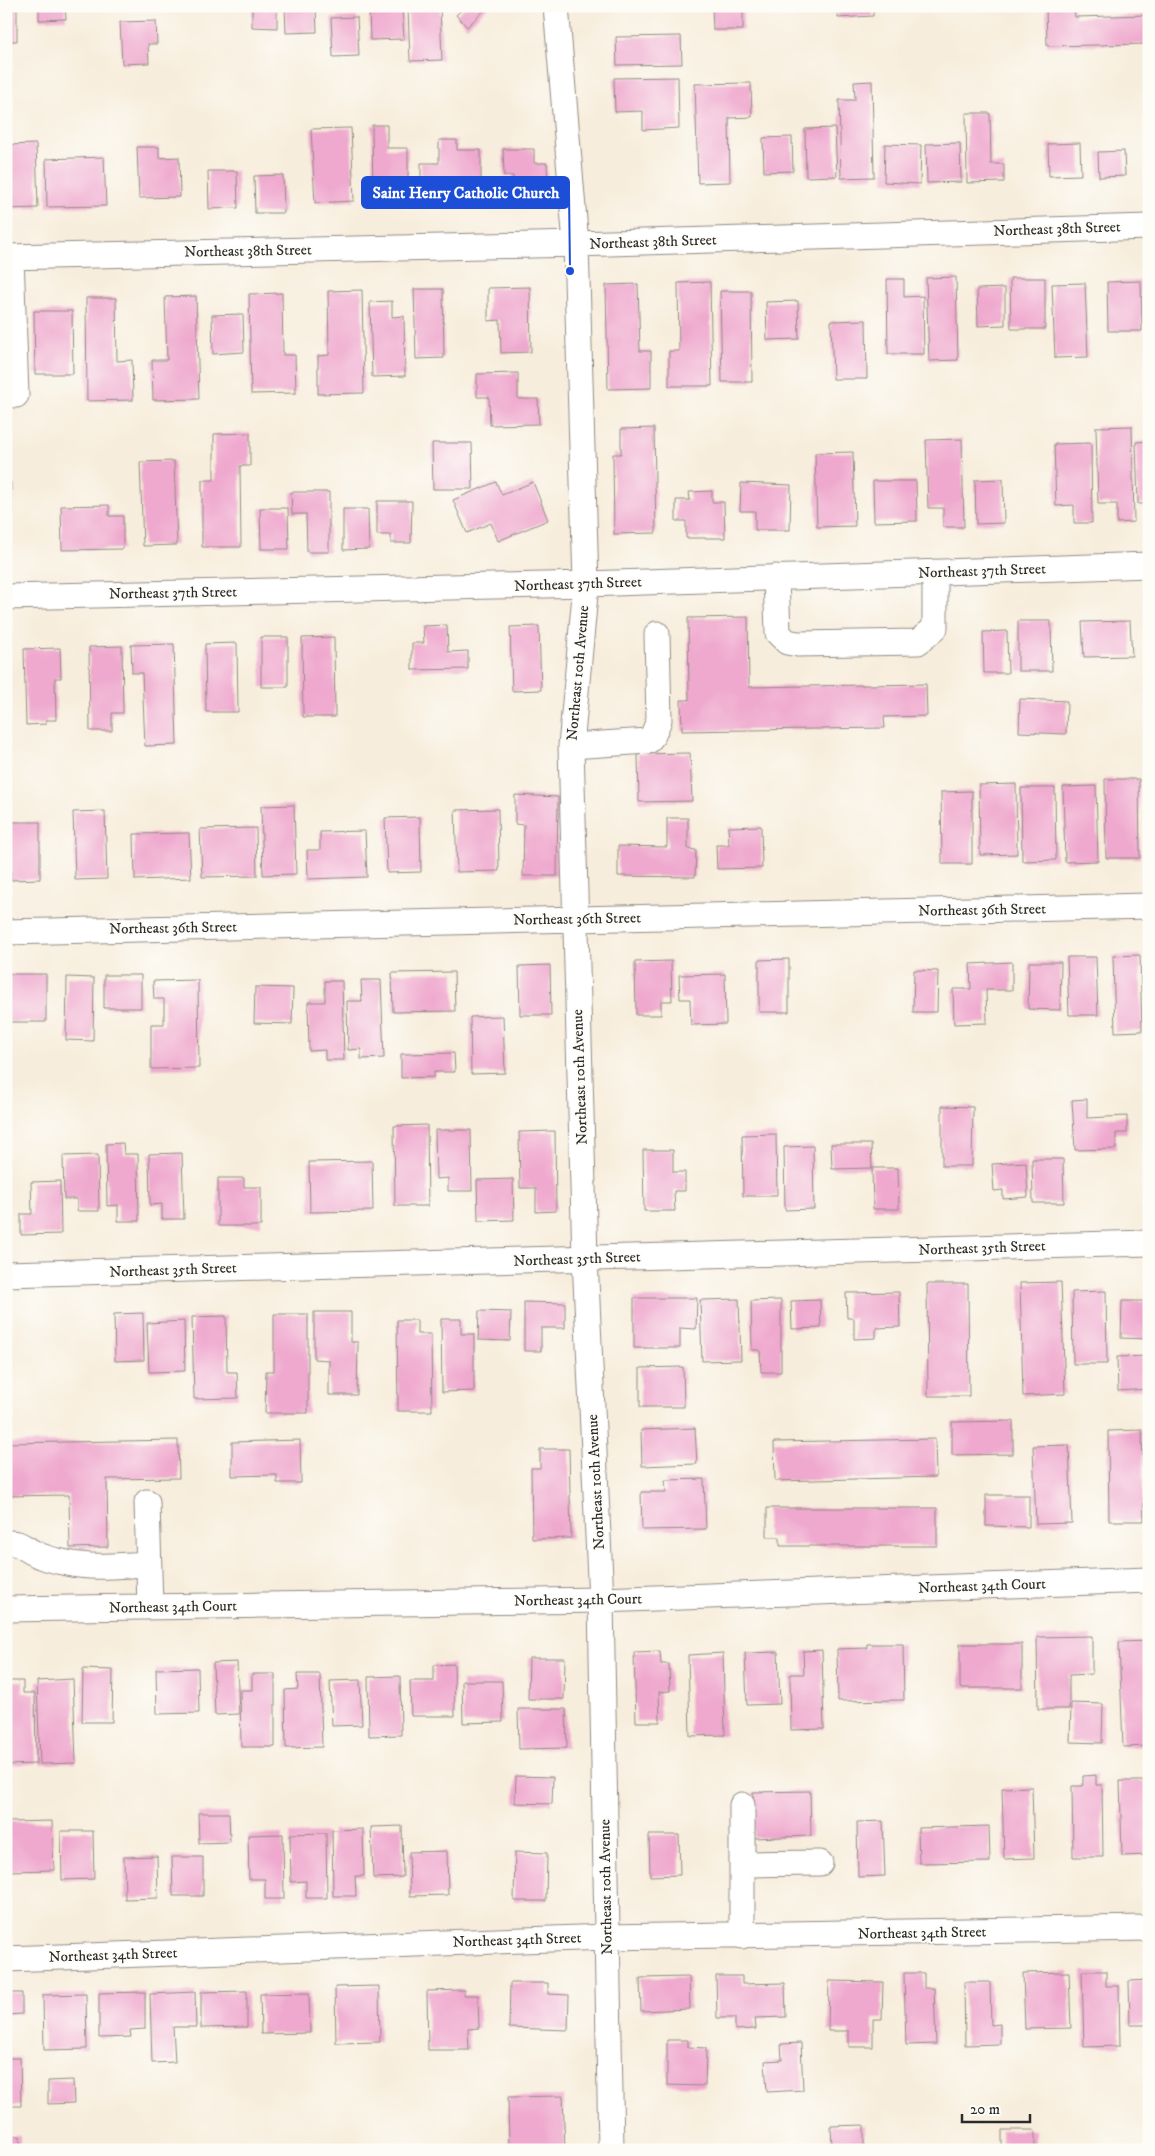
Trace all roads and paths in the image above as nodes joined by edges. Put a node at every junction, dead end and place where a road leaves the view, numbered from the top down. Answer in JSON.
{"nodes":[{"id":1,"x":556,"y":6,"type":"edge"},
{"id":2,"x":1149,"y":226,"type":"edge"},
{"id":3,"x":576,"y":244,"type":"junction"},
{"id":4,"x":9,"y":257,"type":"edge"},
{"id":5,"x":16,"y":395,"type":"dead end"},
{"id":6,"x":1149,"y":565,"type":"edge"},
{"id":7,"x":935,"y":572,"type":"junction"},
{"id":8,"x":776,"y":577,"type":"junction"},
{"id":9,"x":586,"y":584,"type":"junction"},
{"id":10,"x":6,"y":597,"type":"edge"},
{"id":11,"x":657,"y":634,"type":"dead end"},
{"id":12,"x":571,"y":746,"type":"junction"},
{"id":13,"x":1149,"y":906,"type":"edge"},
{"id":14,"x":576,"y":919,"type":"junction"},
{"id":15,"x":6,"y":932,"type":"edge"},
{"id":16,"x":1149,"y":1244,"type":"edge"},
{"id":17,"x":585,"y":1258,"type":"junction"},
{"id":18,"x":6,"y":1274,"type":"edge"},
{"id":19,"x":147,"y":1502,"type":"dead end"},
{"id":20,"x":6,"y":1543,"type":"edge"},
{"id":21,"x":148,"y":1564,"type":"junction"},
{"id":22,"x":1149,"y":1580,"type":"edge"},
{"id":23,"x":602,"y":1600,"type":"junction"},
{"id":24,"x":150,"y":1607,"type":"junction"},
{"id":25,"x":6,"y":1609,"type":"edge"},
{"id":26,"x":742,"y":1805,"type":"dead end"},
{"id":27,"x":820,"y":1863,"type":"dead end"},
{"id":28,"x":743,"y":1864,"type":"junction"},
{"id":29,"x":1149,"y":1928,"type":"edge"},
{"id":30,"x":742,"y":1936,"type":"junction"},
{"id":31,"x":607,"y":1937,"type":"junction"},
{"id":32,"x":6,"y":1959,"type":"edge"},
{"id":33,"x":611,"y":2150,"type":"edge"}],
"edges":[{"from":1,"to":3,"type":"street","name":"Northeast 10th Avenue"},
{"from":2,"to":3,"type":"street","name":"Northeast 38th Street"},
{"from":3,"to":4,"type":"street","name":"Northeast 38th Street"},
{"from":3,"to":9,"type":"street","name":"Northeast 10th Avenue"},
{"from":4,"to":5,"type":"street"},
{"from":6,"to":7,"type":"street","name":"Northeast 37th Street"},
{"from":7,"to":8,"type":"street","name":"Northeast 37th Street"},
{"from":7,"to":8,"type":"street"},
{"from":8,"to":9,"type":"street","name":"Northeast 37th Street"},
{"from":9,"to":10,"type":"street","name":"Northeast 37th Street"},
{"from":9,"to":12,"type":"street","name":"Northeast 10th Avenue"},
{"from":11,"to":12,"type":"street"},
{"from":12,"to":14,"type":"street","name":"Northeast 10th Avenue"},
{"from":13,"to":14,"type":"street","name":"Northeast 36th Street"},
{"from":14,"to":15,"type":"street","name":"Northeast 36th Street"},
{"from":14,"to":17,"type":"street","name":"Northeast 10th Avenue"},
{"from":16,"to":17,"type":"street","name":"Northeast 35th Street"},
{"from":17,"to":18,"type":"street","name":"Northeast 35th Street"},
{"from":17,"to":23,"type":"street","name":"Northeast 10th Avenue"},
{"from":19,"to":21,"type":"street"},
{"from":20,"to":21,"type":"street"},
{"from":21,"to":24,"type":"street"},
{"from":22,"to":23,"type":"street","name":"Northeast 34th Court"},
{"from":23,"to":24,"type":"street","name":"Northeast 34th Court"},
{"from":23,"to":31,"type":"street","name":"Northeast 10th Avenue"},
{"from":24,"to":25,"type":"street","name":"Northeast 34th Court"},
{"from":26,"to":28,"type":"street"},
{"from":27,"to":28,"type":"street"},
{"from":28,"to":30,"type":"street"},
{"from":29,"to":30,"type":"street","name":"Northeast 34th Street"},
{"from":30,"to":31,"type":"street","name":"Northeast 34th Street"},
{"from":31,"to":32,"type":"street","name":"Northeast 34th Street"},
{"from":31,"to":33,"type":"street","name":"Northeast 10th Avenue"}]}
